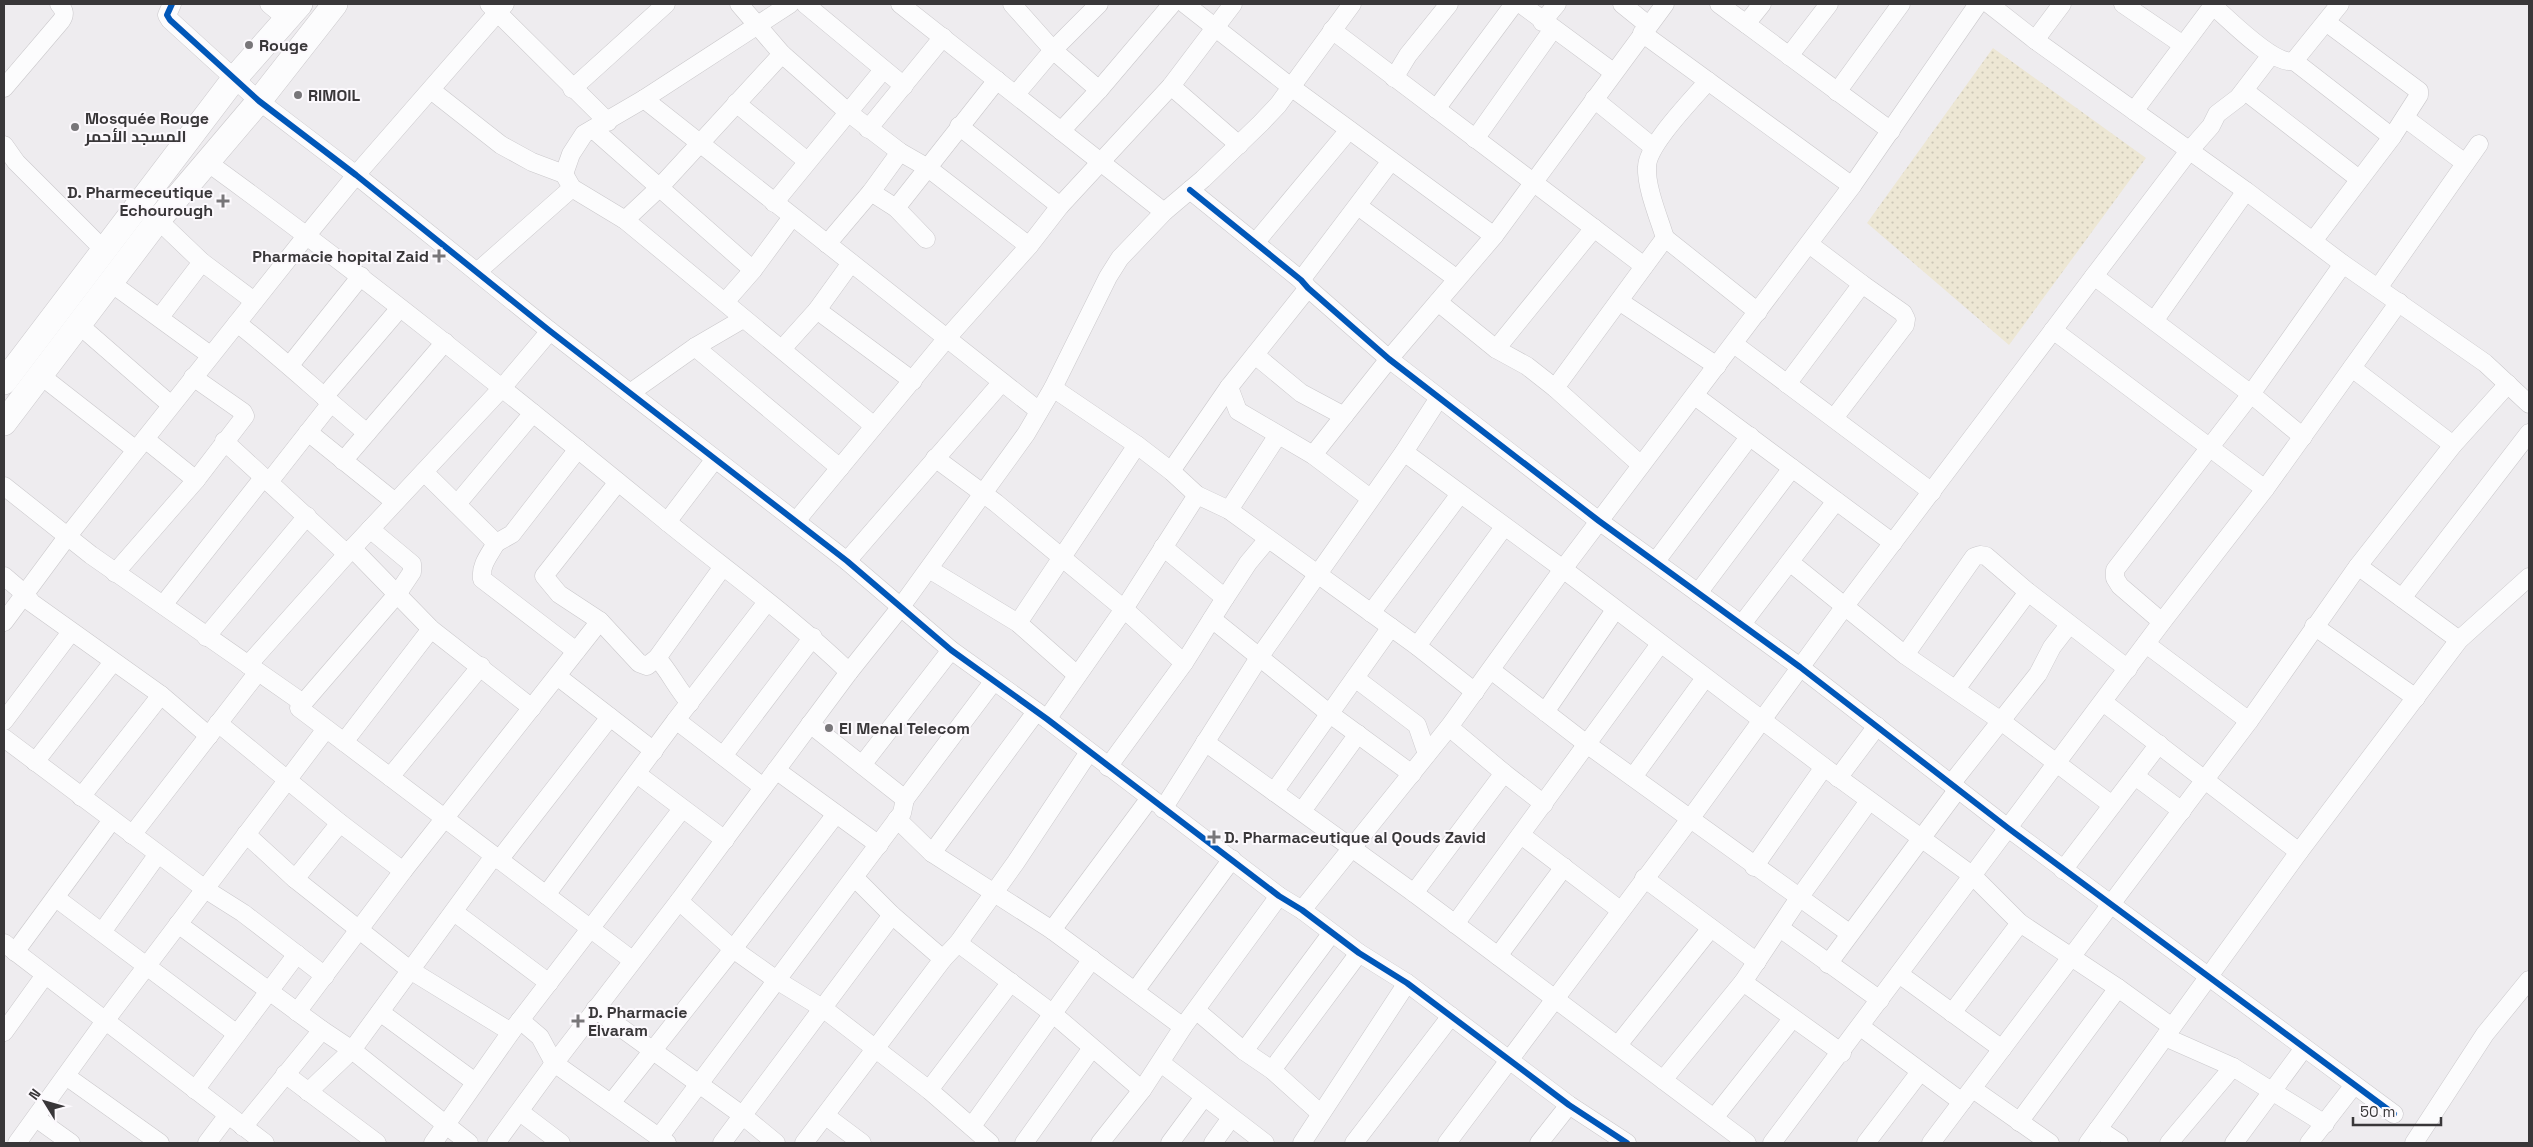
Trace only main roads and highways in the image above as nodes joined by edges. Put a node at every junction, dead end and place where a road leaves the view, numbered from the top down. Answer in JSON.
{"nodes":[{"id":1,"x":335,"y":4,"type":"edge"},
{"id":2,"x":286,"y":9,"type":"edge"},
{"id":3,"x":4,"y":382,"type":"edge"},
{"id":4,"x":4,"y":423,"type":"edge"}],
"edges":[{"from":1,"to":4,"type":"highway"},
{"from":2,"to":3,"type":"highway"}]}
